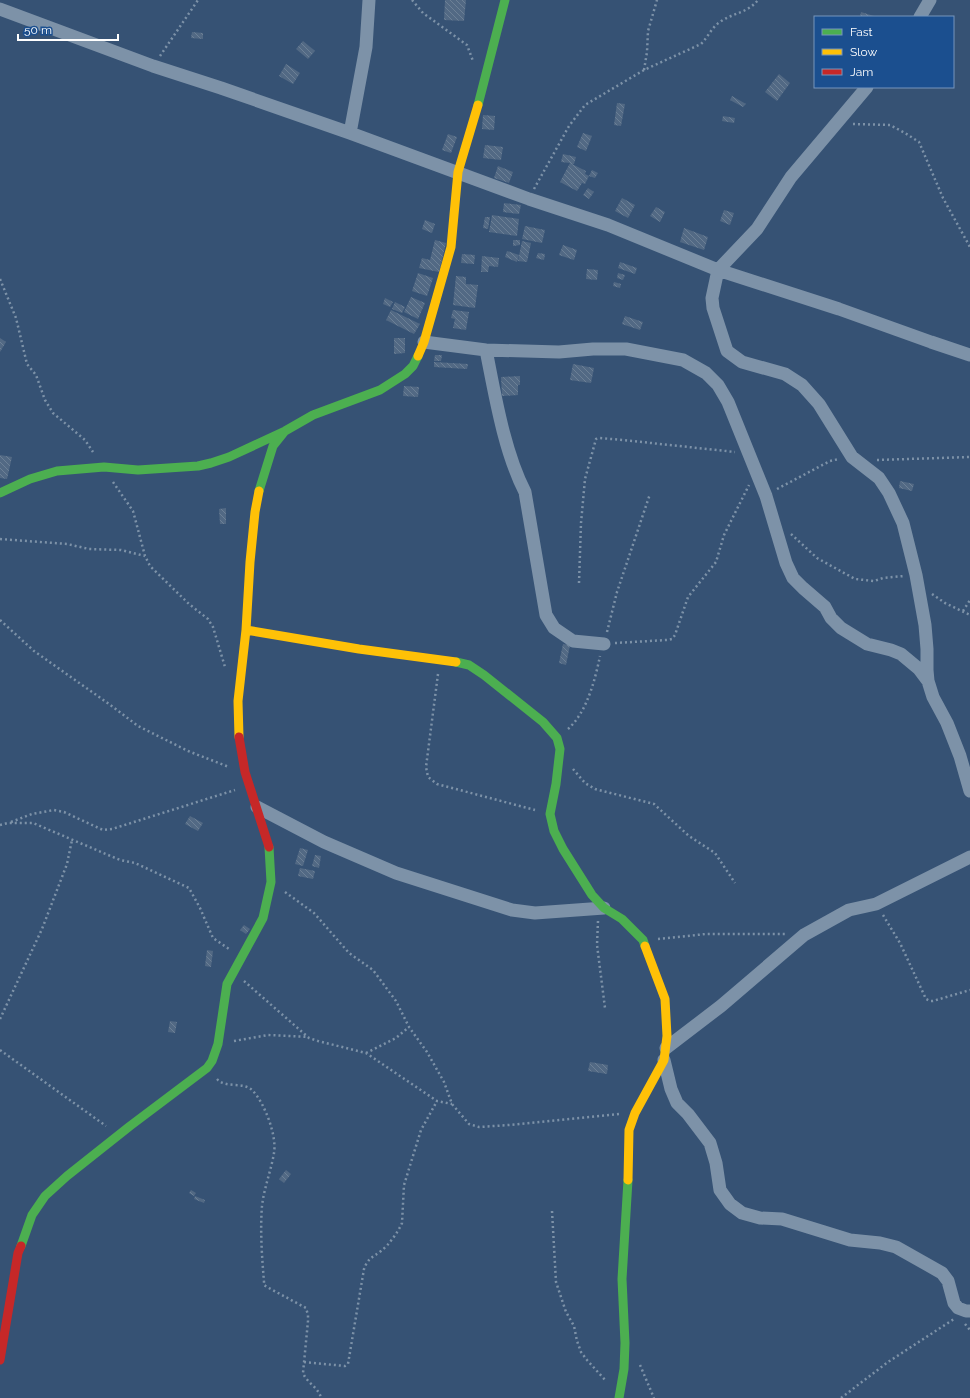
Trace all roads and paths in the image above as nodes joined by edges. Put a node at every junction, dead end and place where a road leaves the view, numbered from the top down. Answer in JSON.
{"nodes":[{"id":1,"x":198,"y":0,"type":"edge"},
{"id":2,"x":369,"y":0,"type":"edge"},
{"id":3,"x":412,"y":0,"type":"edge"},
{"id":4,"x":505,"y":0,"type":"edge"},
{"id":5,"x":656,"y":0,"type":"edge"},
{"id":6,"x":758,"y":0,"type":"edge"},
{"id":7,"x":930,"y":0,"type":"edge"},
{"id":8,"x":0,"y":9,"type":"edge"},
{"id":9,"x":921,"y":16,"type":"edge"},
{"id":10,"x":474,"y":63,"type":"dead end"},
{"id":11,"x":153,"y":66,"type":"junction"},
{"id":12,"x":644,"y":70,"type":"junction"},
{"id":13,"x":866,"y":88,"type":"edge"},
{"id":14,"x":835,"y":124,"type":"junction"},
{"id":15,"x":350,"y":133,"type":"junction"},
{"id":16,"x":458,"y":172,"type":"junction"},
{"id":17,"x":529,"y":199,"type":"junction"},
{"id":18,"x":970,"y":247,"type":"edge"},
{"id":19,"x":718,"y":270,"type":"junction"},
{"id":20,"x":0,"y":278,"type":"edge"},
{"id":21,"x":424,"y":342,"type":"junction"},
{"id":22,"x":486,"y":350,"type":"junction"},
{"id":23,"x":970,"y":354,"type":"edge"},
{"id":24,"x":285,"y":430,"type":"junction"},
{"id":25,"x":749,"y":453,"type":"junction"},
{"id":26,"x":970,"y":456,"type":"edge"},
{"id":27,"x":854,"y":459,"type":"junction"},
{"id":28,"x":101,"y":468,"type":"junction"},
{"id":29,"x":756,"y":471,"type":"junction"},
{"id":30,"x":0,"y":493,"type":"edge"},
{"id":31,"x":650,"y":494,"type":"dead end"},
{"id":32,"x":766,"y":496,"type":"junction"},
{"id":33,"x":789,"y":532,"type":"dead end"},
{"id":34,"x":0,"y":539,"type":"edge"},
{"id":35,"x":145,"y":556,"type":"junction"},
{"id":36,"x":916,"y":578,"type":"junction"},
{"id":37,"x":579,"y":583,"type":"dead end"},
{"id":38,"x":970,"y":600,"type":"edge"},
{"id":39,"x":963,"y":611,"type":"junction"},
{"id":40,"x":970,"y":615,"type":"edge"},
{"id":41,"x":0,"y":620,"type":"edge"},
{"id":42,"x":246,"y":630,"type":"junction"},
{"id":43,"x":604,"y":644,"type":"junction"},
{"id":44,"x":439,"y":660,"type":"junction"},
{"id":45,"x":228,"y":674,"type":"dead end"},
{"id":46,"x":928,"y":681,"type":"junction"},
{"id":47,"x":557,"y":738,"type":"junction"},
{"id":48,"x":572,"y":767,"type":"dead end"},
{"id":49,"x":245,"y":772,"type":"junction"},
{"id":50,"x":249,"y":785,"type":"junction"},
{"id":51,"x":970,"y":791,"type":"edge"},
{"id":52,"x":257,"y":807,"type":"junction"},
{"id":53,"x":550,"y":814,"type":"junction"},
{"id":54,"x":8,"y":823,"type":"junction"},
{"id":55,"x":0,"y":825,"type":"edge"},
{"id":56,"x":72,"y":840,"type":"junction"},
{"id":57,"x":970,"y":857,"type":"edge"},
{"id":58,"x":271,"y":882,"type":"junction"},
{"id":59,"x":735,"y":883,"type":"dead end"},
{"id":60,"x":876,"y":904,"type":"junction"},
{"id":61,"x":601,"y":908,"type":"junction"},
{"id":62,"x":804,"y":935,"type":"junction"},
{"id":63,"x":643,"y":940,"type":"junction"},
{"id":64,"x":241,"y":957,"type":"junction"},
{"id":65,"x":233,"y":972,"type":"junction"},
{"id":66,"x":970,"y":990,"type":"edge"},
{"id":67,"x":605,"y":1008,"type":"dead end"},
{"id":68,"x":0,"y":1019,"type":"edge"},
{"id":69,"x":409,"y":1026,"type":"junction"},
{"id":70,"x":309,"y":1038,"type":"junction"},
{"id":71,"x":218,"y":1044,"type":"junction"},
{"id":72,"x":0,"y":1050,"type":"edge"},
{"id":73,"x":366,"y":1053,"type":"junction"},
{"id":74,"x":665,"y":1054,"type":"junction"},
{"id":75,"x":207,"y":1068,"type":"junction"},
{"id":76,"x":437,"y":1101,"type":"junction"},
{"id":77,"x":452,"y":1104,"type":"junction"},
{"id":78,"x":635,"y":1113,"type":"junction"},
{"id":79,"x":118,"y":1135,"type":"junction"},
{"id":80,"x":552,"y":1211,"type":"dead end"},
{"id":81,"x":968,"y":1311,"type":"edge"},
{"id":82,"x":0,"y":1360,"type":"edge"},
{"id":83,"x":304,"y":1362,"type":"junction"},
{"id":84,"x":608,"y":1383,"type":"dead end"},
{"id":85,"x":321,"y":1398,"type":"edge"},
{"id":86,"x":619,"y":1398,"type":"edge"},
{"id":87,"x":841,"y":1398,"type":"edge"}],
"edges":[{"from":1,"to":11,"type":"path"},
{"from":2,"to":15,"type":"street"},
{"from":3,"to":10,"type":"path"},
{"from":4,"to":16,"type":"street"},
{"from":5,"to":12,"type":"path"},
{"from":6,"to":12,"type":"path"},
{"from":7,"to":9,"type":"street"},
{"from":8,"to":11,"type":"street"},
{"from":11,"to":15,"type":"street"},
{"from":12,"to":17,"type":"path"},
{"from":13,"to":14,"type":"street"},
{"from":14,"to":18,"type":"path"},
{"from":14,"to":19,"type":"street"},
{"from":15,"to":16,"type":"street"},
{"from":16,"to":17,"type":"street"},
{"from":16,"to":21,"type":"street"},
{"from":17,"to":19,"type":"street"},
{"from":19,"to":23,"type":"street"},
{"from":19,"to":27,"type":"street"},
{"from":20,"to":28,"type":"path"},
{"from":21,"to":22,"type":"street"},
{"from":21,"to":24,"type":"street"},
{"from":22,"to":25,"type":"street"},
{"from":22,"to":43,"type":"street"},
{"from":24,"to":28,"type":"street"},
{"from":24,"to":42,"type":"street"},
{"from":25,"to":29,"type":"street"},
{"from":25,"to":37,"type":"path"},
{"from":26,"to":27,"type":"path"},
{"from":27,"to":32,"type":"path"},
{"from":27,"to":36,"type":"street"},
{"from":28,"to":30,"type":"street"},
{"from":28,"to":35,"type":"path"},
{"from":29,"to":32,"type":"street"},
{"from":29,"to":43,"type":"path"},
{"from":31,"to":43,"type":"path"},
{"from":32,"to":46,"type":"street"},
{"from":33,"to":36,"type":"path"},
{"from":34,"to":35,"type":"path"},
{"from":35,"to":45,"type":"path"},
{"from":36,"to":39,"type":"path"},
{"from":36,"to":46,"type":"street"},
{"from":38,"to":39,"type":"path"},
{"from":39,"to":40,"type":"path"},
{"from":41,"to":49,"type":"path"},
{"from":42,"to":44,"type":"street"},
{"from":42,"to":49,"type":"street"},
{"from":43,"to":47,"type":"path"},
{"from":44,"to":47,"type":"street"},
{"from":44,"to":53,"type":"path"},
{"from":46,"to":51,"type":"street"},
{"from":47,"to":53,"type":"street"},
{"from":48,"to":59,"type":"path"},
{"from":49,"to":50,"type":"street"},
{"from":50,"to":52,"type":"street"},
{"from":50,"to":54,"type":"path"},
{"from":52,"to":58,"type":"street"},
{"from":52,"to":61,"type":"street"},
{"from":53,"to":61,"type":"street"},
{"from":54,"to":55,"type":"path"},
{"from":54,"to":56,"type":"path"},
{"from":56,"to":64,"type":"path"},
{"from":56,"to":68,"type":"path"},
{"from":57,"to":60,"type":"street"},
{"from":58,"to":64,"type":"street"},
{"from":58,"to":69,"type":"path"},
{"from":60,"to":62,"type":"street"},
{"from":60,"to":66,"type":"path"},
{"from":61,"to":63,"type":"street"},
{"from":61,"to":67,"type":"path"},
{"from":62,"to":63,"type":"path"},
{"from":62,"to":74,"type":"street"},
{"from":63,"to":74,"type":"street"},
{"from":64,"to":65,"type":"street"},
{"from":65,"to":70,"type":"path"},
{"from":65,"to":71,"type":"street"},
{"from":69,"to":73,"type":"path"},
{"from":69,"to":77,"type":"path"},
{"from":70,"to":71,"type":"path"},
{"from":70,"to":73,"type":"path"},
{"from":71,"to":75,"type":"street"},
{"from":72,"to":79,"type":"path"},
{"from":73,"to":76,"type":"path"},
{"from":74,"to":78,"type":"street"},
{"from":74,"to":81,"type":"street"},
{"from":75,"to":79,"type":"street"},
{"from":75,"to":83,"type":"path"},
{"from":76,"to":77,"type":"path"},
{"from":76,"to":83,"type":"path"},
{"from":77,"to":78,"type":"path"},
{"from":78,"to":86,"type":"street"},
{"from":79,"to":82,"type":"street"},
{"from":80,"to":84,"type":"path"},
{"from":81,"to":87,"type":"path"},
{"from":83,"to":85,"type":"path"}]}
